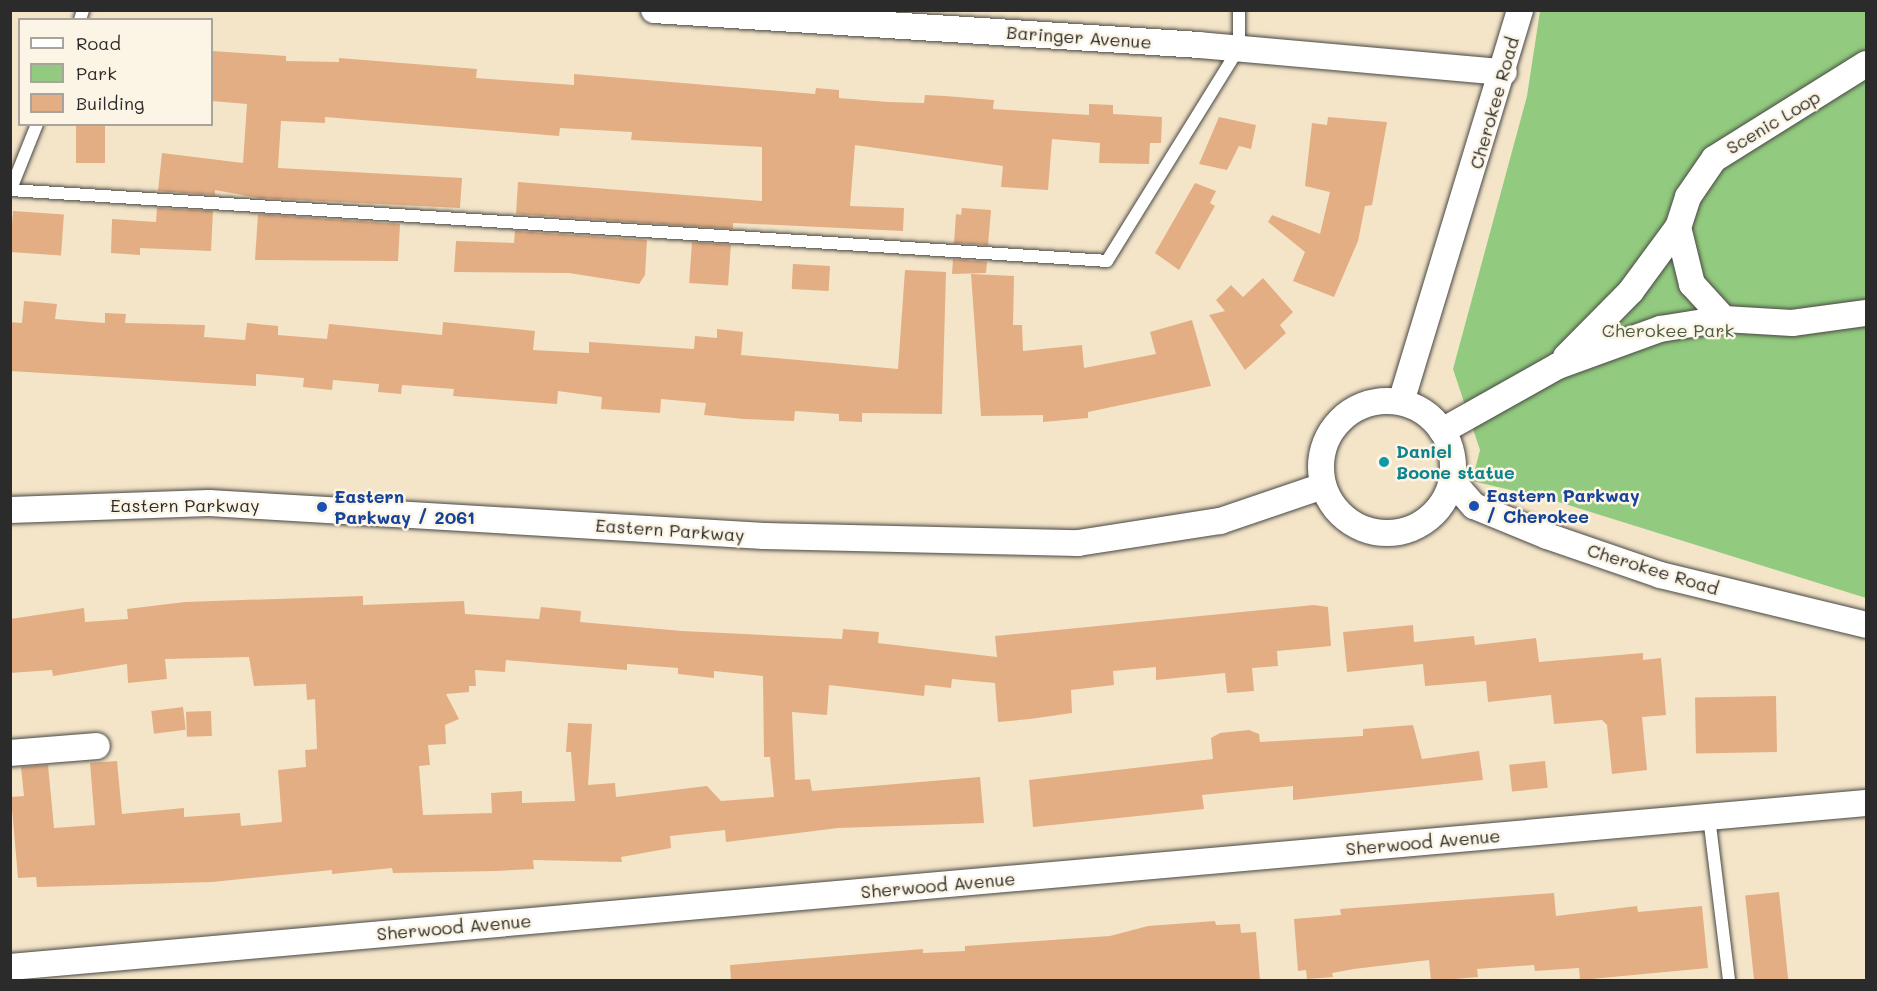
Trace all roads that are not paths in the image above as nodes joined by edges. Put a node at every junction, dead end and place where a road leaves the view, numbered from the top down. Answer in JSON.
{"nodes":[{"id":1,"x":654,"y":10,"type":"edge"},
{"id":2,"x":1239,"y":10,"type":"edge"},
{"id":3,"x":1520,"y":10,"type":"edge"},
{"id":4,"x":1239,"y":48,"type":"junction"},
{"id":5,"x":1866,"y":64,"type":"edge"},
{"id":6,"x":1504,"y":72,"type":"junction"},
{"id":7,"x":36,"y":126,"type":"edge"},
{"id":8,"x":11,"y":189,"type":"edge"},
{"id":9,"x":1678,"y":227,"type":"junction"},
{"id":10,"x":1866,"y":312,"type":"edge"},
{"id":11,"x":1724,"y":319,"type":"junction"},
{"id":12,"x":1558,"y":366,"type":"junction"},
{"id":13,"x":1401,"y":402,"type":"junction"},
{"id":14,"x":1442,"y":431,"type":"junction"},
{"id":15,"x":1453,"y":482,"type":"junction"},
{"id":16,"x":1323,"y":486,"type":"junction"},
{"id":17,"x":10,"y":510,"type":"edge"},
{"id":18,"x":1866,"y":625,"type":"edge"},
{"id":19,"x":97,"y":746,"type":"dead end"},
{"id":20,"x":10,"y":753,"type":"edge"},
{"id":21,"x":1866,"y":803,"type":"edge"},
{"id":22,"x":1709,"y":817,"type":"junction"},
{"id":23,"x":10,"y":968,"type":"edge"},
{"id":24,"x":1729,"y":981,"type":"edge"}],
"edges":[{"from":1,"to":4,"type":"street","name":"Baringer Avenue"},
{"from":2,"to":4,"type":"lane"},
{"from":3,"to":6,"type":"street","name":"Cherokee Road"},
{"from":4,"to":6,"type":"street","name":"Baringer Avenue"},
{"from":4,"to":8,"type":"lane"},
{"from":5,"to":9,"type":"street","name":"Scenic Loop"},
{"from":6,"to":13,"type":"street","name":"Cherokee Road"},
{"from":7,"to":8,"type":"lane"},
{"from":9,"to":11,"type":"street"},
{"from":9,"to":12,"type":"street"},
{"from":10,"to":11,"type":"street"},
{"from":11,"to":12,"type":"street"},
{"from":12,"to":14,"type":"street"},
{"from":13,"to":14,"type":"street"},
{"from":13,"to":16,"type":"street"},
{"from":14,"to":15,"type":"street"},
{"from":15,"to":16,"type":"street"},
{"from":15,"to":18,"type":"street","name":"Cherokee Road"},
{"from":16,"to":17,"type":"street","name":"Eastern Parkway"},
{"from":19,"to":20,"type":"street"},
{"from":21,"to":22,"type":"street","name":"Sherwood Avenue"},
{"from":22,"to":23,"type":"street","name":"Sherwood Avenue"},
{"from":22,"to":24,"type":"lane"}]}
